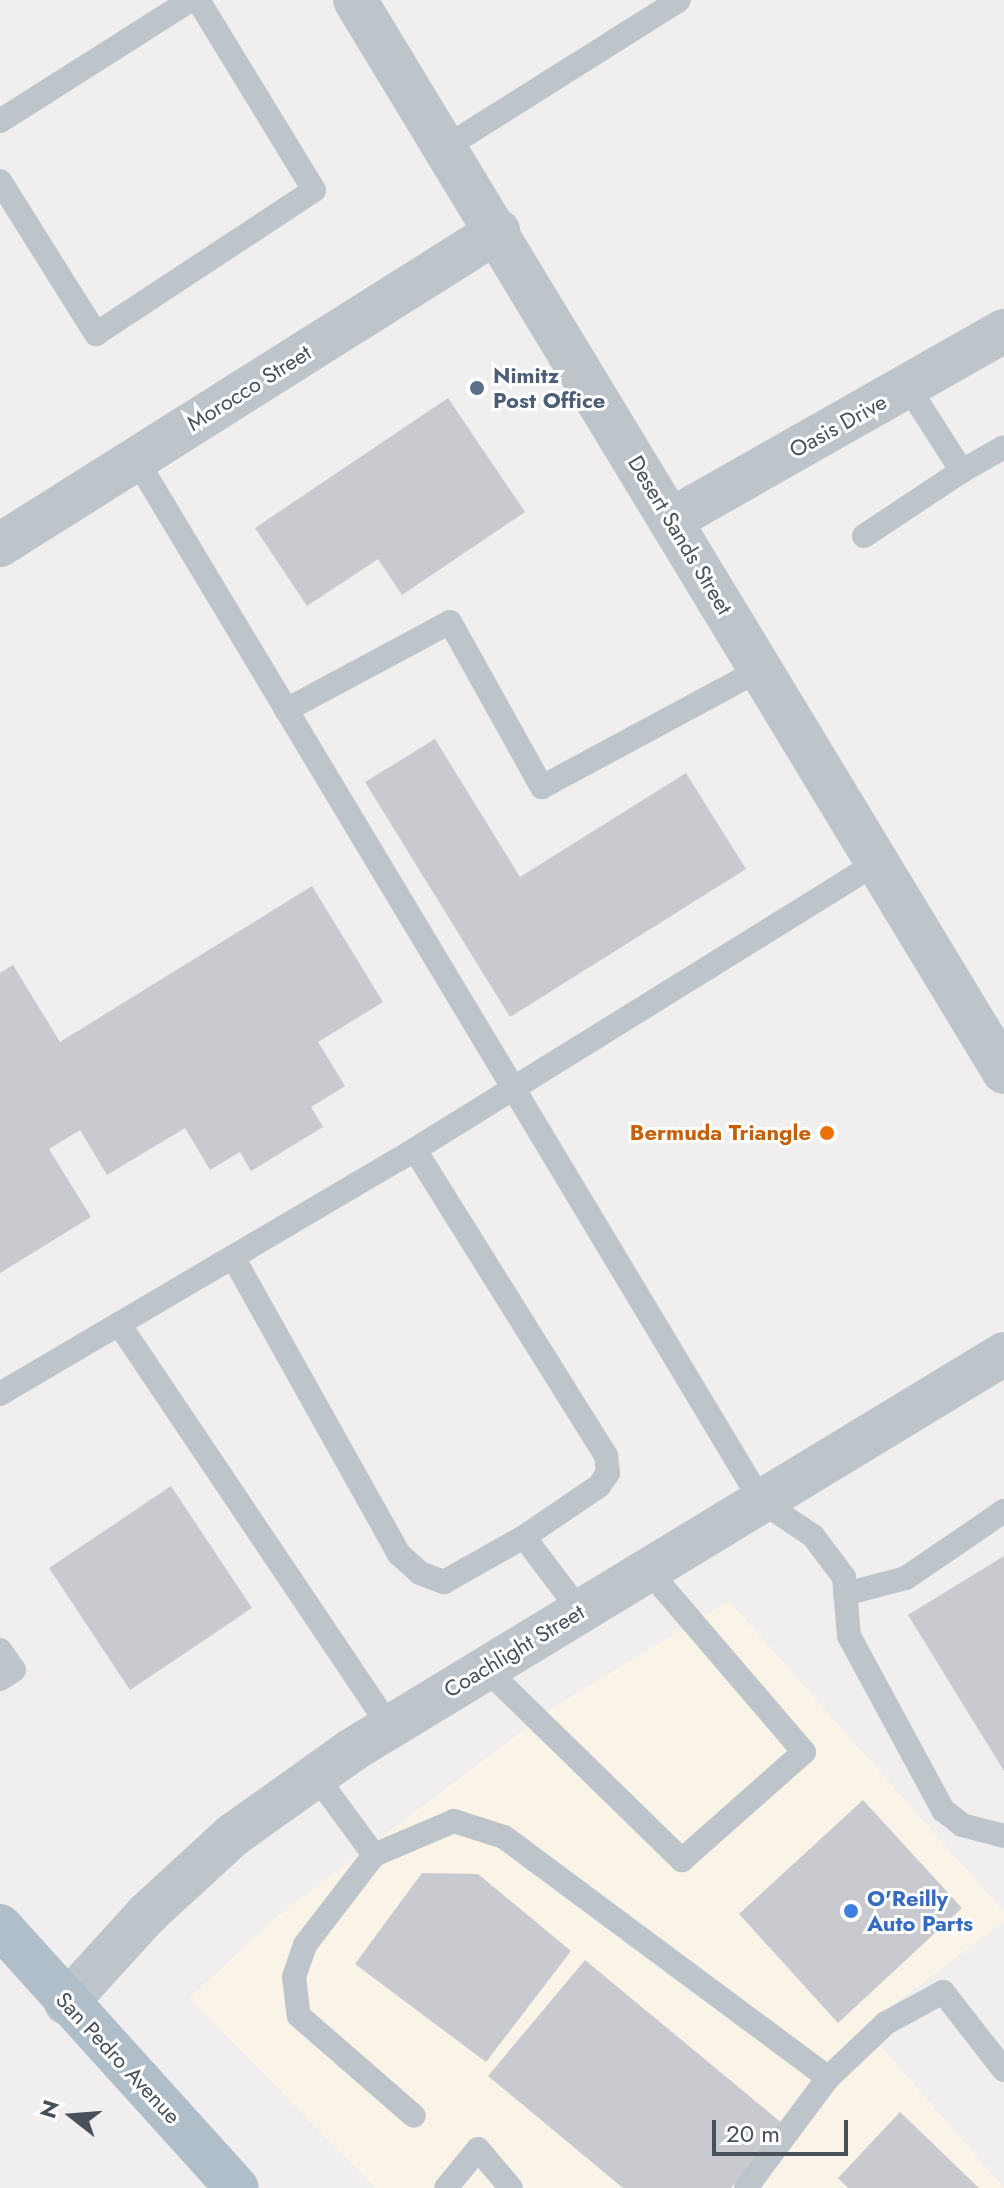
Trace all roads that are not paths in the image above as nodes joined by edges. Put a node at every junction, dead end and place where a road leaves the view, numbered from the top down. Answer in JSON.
{"nodes":[{"id":1,"x":191,"y":0,"type":"edge"},
{"id":2,"x":198,"y":0,"type":"edge"},
{"id":3,"x":355,"y":0,"type":"edge"},
{"id":4,"x":679,"y":0,"type":"edge"},
{"id":5,"x":0,"y":121,"type":"edge"},
{"id":6,"x":446,"y":147,"type":"junction"},
{"id":7,"x":0,"y":181,"type":"edge"},
{"id":8,"x":498,"y":231,"type":"junction"},
{"id":9,"x":1004,"y":331,"type":"edge"},
{"id":10,"x":908,"y":387,"type":"junction"},
{"id":11,"x":1004,"y":447,"type":"edge"},
{"id":12,"x":136,"y":459,"type":"junction"},
{"id":13,"x":962,"y":471,"type":"junction"},
{"id":14,"x":671,"y":520,"type":"junction"},
{"id":15,"x":864,"y":536,"type":"dead end"},
{"id":16,"x":0,"y":545,"type":"edge"},
{"id":17,"x":761,"y":669,"type":"junction"},
{"id":18,"x":286,"y":710,"type":"junction"},
{"id":19,"x":878,"y":862,"type":"junction"},
{"id":20,"x":1004,"y":1072,"type":"edge"},
{"id":21,"x":514,"y":1088,"type":"junction"},
{"id":22,"x":415,"y":1150,"type":"junction"},
{"id":23,"x":233,"y":1257,"type":"junction"},
{"id":24,"x":119,"y":1324,"type":"junction"},
{"id":25,"x":1004,"y":1354,"type":"edge"},
{"id":26,"x":0,"y":1394,"type":"edge"},
{"id":27,"x":761,"y":1501,"type":"junction"},
{"id":28,"x":1004,"y":1511,"type":"edge"},
{"id":29,"x":524,"y":1537,"type":"junction"},
{"id":30,"x":648,"y":1570,"type":"junction"},
{"id":31,"x":845,"y":1594,"type":"junction"},
{"id":32,"x":580,"y":1611,"type":"junction"},
{"id":33,"x":0,"y":1650,"type":"edge"},
{"id":34,"x":486,"y":1669,"type":"junction"},
{"id":35,"x":0,"y":1679,"type":"edge"},
{"id":36,"x":390,"y":1727,"type":"junction"},
{"id":37,"x":316,"y":1776,"type":"junction"},
{"id":38,"x":1004,"y":1836,"type":"edge"},
{"id":39,"x":374,"y":1855,"type":"junction"},
{"id":40,"x":0,"y":1926,"type":"edge"},
{"id":41,"x":66,"y":2003,"type":"junction"},
{"id":42,"x":1004,"y":2070,"type":"edge"},
{"id":43,"x":828,"y":2078,"type":"junction"},
{"id":44,"x":414,"y":2116,"type":"dead end"},
{"id":45,"x":237,"y":2188,"type":"edge"},
{"id":46,"x":446,"y":2188,"type":"edge"},
{"id":47,"x":511,"y":2188,"type":"edge"},
{"id":48,"x":746,"y":2188,"type":"edge"}],
"edges":[{"from":1,"to":5,"type":"lane"},
{"from":2,"to":7,"type":"lane"},
{"from":3,"to":6,"type":"street","name":"Desert Sands Street"},
{"from":4,"to":6,"type":"lane"},
{"from":6,"to":8,"type":"street","name":"Desert Sands Street"},
{"from":8,"to":12,"type":"street","name":"Morocco Street"},
{"from":8,"to":14,"type":"street","name":"Desert Sands Street"},
{"from":9,"to":10,"type":"street","name":"Oasis Drive"},
{"from":10,"to":13,"type":"lane"},
{"from":10,"to":14,"type":"street","name":"Oasis Drive"},
{"from":11,"to":13,"type":"lane"},
{"from":12,"to":16,"type":"street","name":"Morocco Street"},
{"from":12,"to":18,"type":"lane"},
{"from":13,"to":15,"type":"lane"},
{"from":14,"to":17,"type":"street","name":"Desert Sands Street"},
{"from":17,"to":18,"type":"lane"},
{"from":17,"to":19,"type":"street","name":"Desert Sands Street"},
{"from":18,"to":21,"type":"lane"},
{"from":19,"to":20,"type":"street","name":"Desert Sands Street"},
{"from":19,"to":21,"type":"lane"},
{"from":21,"to":22,"type":"lane"},
{"from":21,"to":27,"type":"lane"},
{"from":22,"to":23,"type":"lane"},
{"from":22,"to":29,"type":"lane"},
{"from":23,"to":24,"type":"lane"},
{"from":23,"to":29,"type":"lane"},
{"from":24,"to":26,"type":"lane"},
{"from":24,"to":36,"type":"lane"},
{"from":25,"to":27,"type":"street","name":"Coachlight Street"},
{"from":27,"to":30,"type":"street","name":"Coachlight Street"},
{"from":27,"to":31,"type":"lane"},
{"from":28,"to":31,"type":"lane"},
{"from":29,"to":32,"type":"lane"},
{"from":30,"to":32,"type":"street","name":"Coachlight Street"},
{"from":30,"to":34,"type":"lane"},
{"from":31,"to":38,"type":"lane"},
{"from":32,"to":34,"type":"street","name":"Coachlight Street"},
{"from":33,"to":35,"type":"lane"},
{"from":34,"to":36,"type":"street","name":"Coachlight Street"},
{"from":36,"to":37,"type":"street","name":"Coachlight Street"},
{"from":37,"to":39,"type":"lane"},
{"from":37,"to":41,"type":"street","name":"Coachlight Street"},
{"from":39,"to":43,"type":"lane"},
{"from":39,"to":44,"type":"lane"},
{"from":40,"to":41,"type":"main road","name":"San Pedro Avenue"},
{"from":41,"to":45,"type":"main road","name":"San Pedro Avenue"},
{"from":42,"to":43,"type":"lane"},
{"from":43,"to":48,"type":"lane"},
{"from":46,"to":47,"type":"lane"}]}
